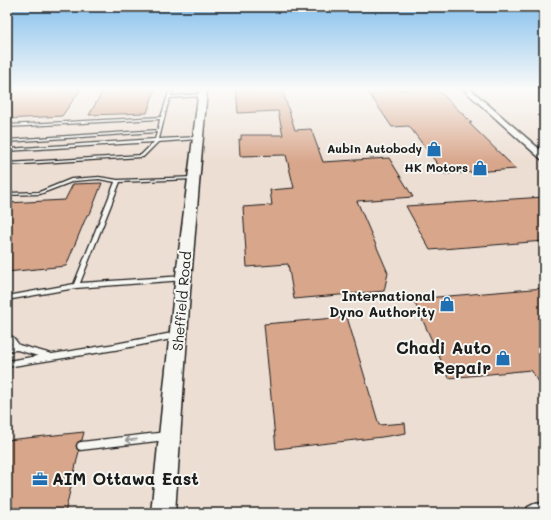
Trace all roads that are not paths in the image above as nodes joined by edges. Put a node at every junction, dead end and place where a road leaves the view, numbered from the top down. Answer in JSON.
{"nodes":[{"id":1,"x":164,"y":113,"type":"edge"},
{"id":2,"x":200,"y":113,"type":"edge"},
{"id":3,"x":494,"y":113,"type":"edge"},
{"id":4,"x":162,"y":118,"type":"junction"},
{"id":5,"x":7,"y":126,"type":"edge"},
{"id":6,"x":158,"y":132,"type":"junction"},
{"id":7,"x":197,"y":138,"type":"junction"},
{"id":8,"x":7,"y":141,"type":"edge"},
{"id":9,"x":156,"y":141,"type":"junction"},
{"id":10,"x":7,"y":150,"type":"edge"},
{"id":11,"x":544,"y":157,"type":"edge"},
{"id":12,"x":7,"y":164,"type":"edge"},
{"id":13,"x":194,"y":178,"type":"junction"},
{"id":14,"x":118,"y":181,"type":"junction"},
{"id":15,"x":7,"y":194,"type":"edge"},
{"id":16,"x":183,"y":278,"type":"junction"},
{"id":17,"x":76,"y":286,"type":"junction"},
{"id":18,"x":7,"y":298,"type":"edge"},
{"id":19,"x":179,"y":335,"type":"junction"},
{"id":20,"x":7,"y":338,"type":"edge"},
{"id":21,"x":17,"y":347,"type":"junction"},
{"id":22,"x":7,"y":348,"type":"edge"},
{"id":23,"x":52,"y":357,"type":"junction"},
{"id":24,"x":7,"y":364,"type":"edge"},
{"id":25,"x":170,"y":436,"type":"junction"},
{"id":26,"x":81,"y":446,"type":"dead end"},
{"id":27,"x":544,"y":512,"type":"edge"},
{"id":28,"x":163,"y":513,"type":"edge"},
{"id":29,"x":534,"y":513,"type":"edge"}],
"edges":[{"from":1,"to":4,"type":"lane"},
{"from":2,"to":7,"type":"street","name":"Sheffield Road"},
{"from":3,"to":11,"type":"street"},
{"from":4,"to":5,"type":"lane"},
{"from":4,"to":6,"type":"lane"},
{"from":6,"to":8,"type":"lane"},
{"from":6,"to":9,"type":"lane"},
{"from":7,"to":9,"type":"lane"},
{"from":7,"to":13,"type":"street","name":"Sheffield Road"},
{"from":9,"to":10,"type":"lane"},
{"from":9,"to":12,"type":"lane"},
{"from":13,"to":14,"type":"lane"},
{"from":13,"to":16,"type":"street","name":"Sheffield Road"},
{"from":14,"to":15,"type":"lane"},
{"from":14,"to":17,"type":"lane"},
{"from":16,"to":17,"type":"lane"},
{"from":16,"to":19,"type":"street","name":"Sheffield Road"},
{"from":17,"to":18,"type":"lane"},
{"from":19,"to":23,"type":"lane"},
{"from":19,"to":25,"type":"street","name":"Sheffield Road"},
{"from":20,"to":21,"type":"lane"},
{"from":21,"to":22,"type":"lane"},
{"from":21,"to":23,"type":"lane"},
{"from":23,"to":24,"type":"lane"},
{"from":25,"to":26,"type":"lane","one_way":true},
{"from":25,"to":28,"type":"street","name":"Sheffield Road"},
{"from":27,"to":29,"type":"street"}]}
